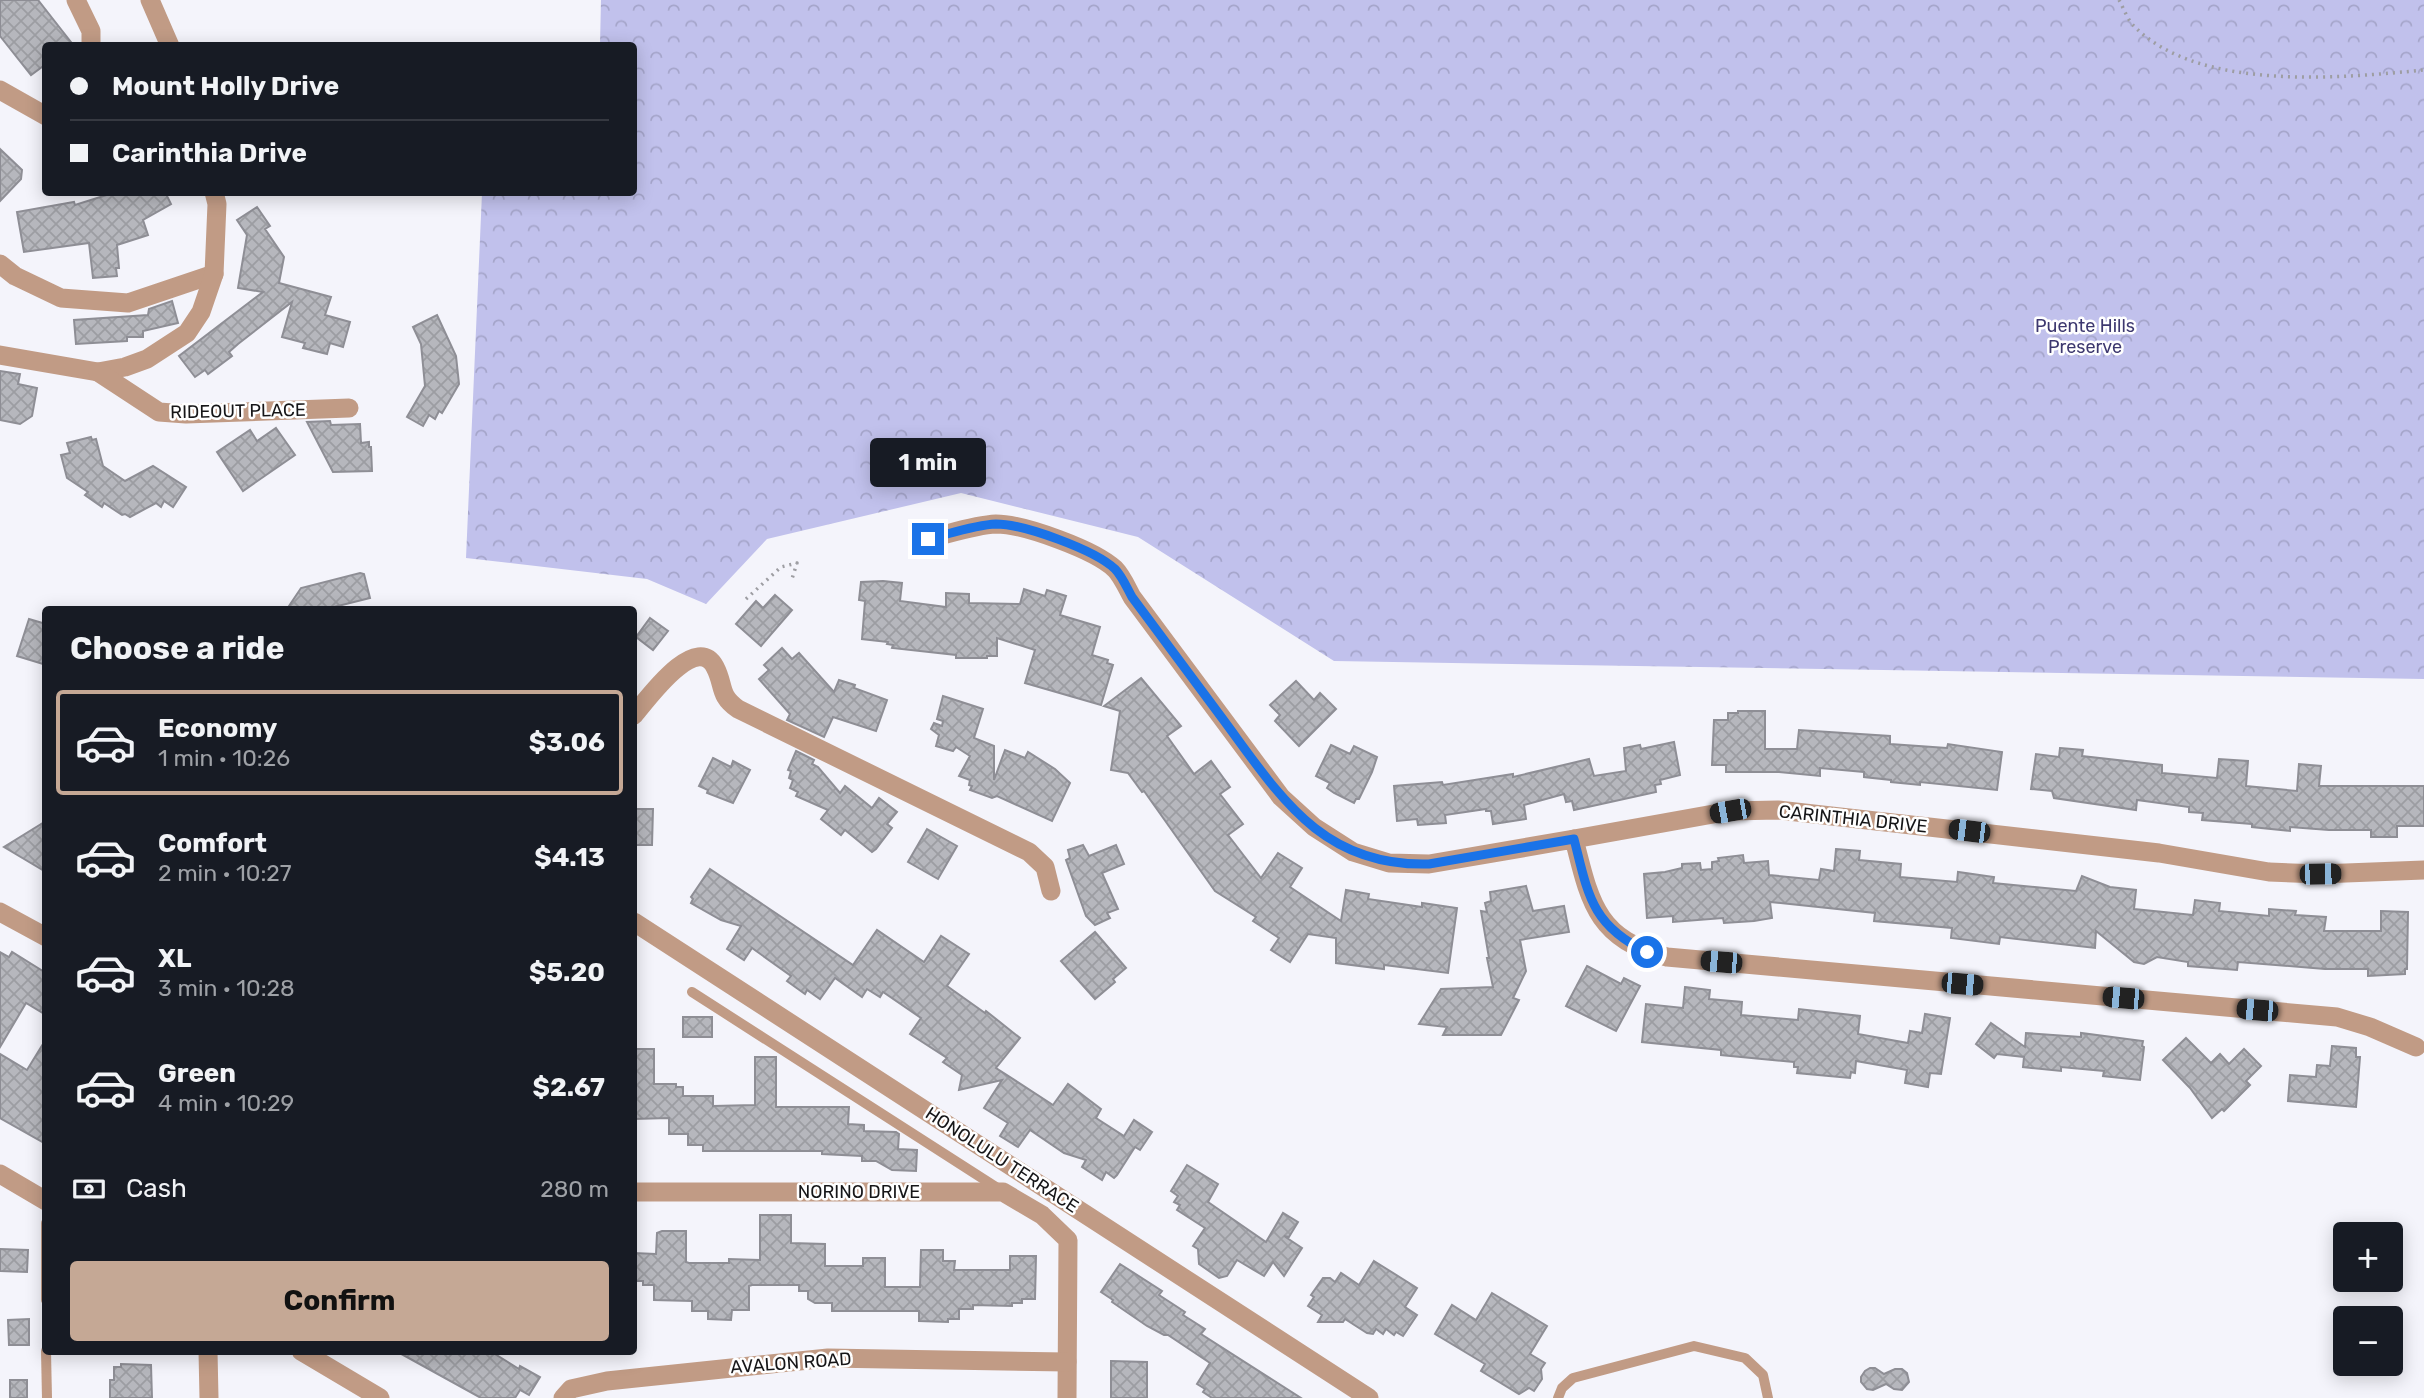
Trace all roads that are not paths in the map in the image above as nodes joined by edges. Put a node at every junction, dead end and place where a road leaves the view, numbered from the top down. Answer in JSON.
{"nodes":[{"id":1,"x":76,"y":0,"type":"edge"},
{"id":2,"x":150,"y":0,"type":"edge"},
{"id":3,"x":91,"y":42,"type":"edge"},
{"id":4,"x":168,"y":42,"type":"edge"},
{"id":5,"x":0,"y":90,"type":"edge"},
{"id":6,"x":42,"y":114,"type":"edge"},
{"id":7,"x":215,"y":196,"type":"edge"},
{"id":8,"x":0,"y":264,"type":"edge"},
{"id":9,"x":214,"y":274,"type":"junction"},
{"id":10,"x":0,"y":355,"type":"edge"},
{"id":11,"x":98,"y":372,"type":"junction"},
{"id":12,"x":349,"y":408,"type":"dead end"},
{"id":13,"x":928,"y":539,"type":"dead end"},
{"id":14,"x":637,"y":712,"type":"edge"},
{"id":15,"x":1574,"y":839,"type":"junction"},
{"id":16,"x":2424,"y":870,"type":"edge"},
{"id":17,"x":1051,"y":891,"type":"dead end"},
{"id":18,"x":0,"y":912,"type":"edge"},
{"id":19,"x":638,"y":928,"type":"edge"},
{"id":20,"x":42,"y":935,"type":"edge"},
{"id":21,"x":692,"y":992,"type":"dead end"},
{"id":22,"x":2416,"y":1047,"type":"dead end"},
{"id":23,"x":0,"y":1174,"type":"edge"},
{"id":24,"x":637,"y":1192,"type":"edge"},
{"id":25,"x":1003,"y":1192,"type":"junction"},
{"id":26,"x":42,"y":1198,"type":"edge"},
{"id":27,"x":46,"y":1355,"type":"edge"},
{"id":28,"x":208,"y":1355,"type":"edge"},
{"id":29,"x":308,"y":1355,"type":"edge"},
{"id":30,"x":1067,"y":1362,"type":"junction"},
{"id":31,"x":47,"y":1398,"type":"edge"},
{"id":32,"x":209,"y":1398,"type":"edge"},
{"id":33,"x":380,"y":1398,"type":"edge"},
{"id":34,"x":563,"y":1398,"type":"edge"},
{"id":35,"x":1068,"y":1398,"type":"edge"},
{"id":36,"x":1369,"y":1398,"type":"edge"},
{"id":37,"x":1558,"y":1398,"type":"edge"},
{"id":38,"x":1768,"y":1398,"type":"edge"}],
"edges":[{"from":1,"to":3,"type":"street"},
{"from":2,"to":4,"type":"street"},
{"from":5,"to":6,"type":"street"},
{"from":7,"to":9,"type":"street"},
{"from":8,"to":9,"type":"street"},
{"from":9,"to":11,"type":"street"},
{"from":10,"to":11,"type":"street"},
{"from":11,"to":12,"type":"street","name":"RIDEOUT PLACE"},
{"from":13,"to":15,"type":"street","name":"CARINTHIA DRIVE"},
{"from":14,"to":17,"type":"street"},
{"from":15,"to":16,"type":"street","name":"CARINTHIA DRIVE"},
{"from":15,"to":22,"type":"street"},
{"from":18,"to":20,"type":"street"},
{"from":19,"to":36,"type":"street","name":"HONOLULU TERRACE"},
{"from":21,"to":25,"type":"lane"},
{"from":23,"to":26,"type":"street"},
{"from":24,"to":25,"type":"street","name":"NORINO DRIVE"},
{"from":25,"to":30,"type":"street"},
{"from":27,"to":31,"type":"lane"},
{"from":28,"to":32,"type":"street"},
{"from":29,"to":33,"type":"street"},
{"from":30,"to":34,"type":"street","name":"AVALON ROAD"},
{"from":30,"to":35,"type":"street"},
{"from":37,"to":38,"type":"lane"}]}
